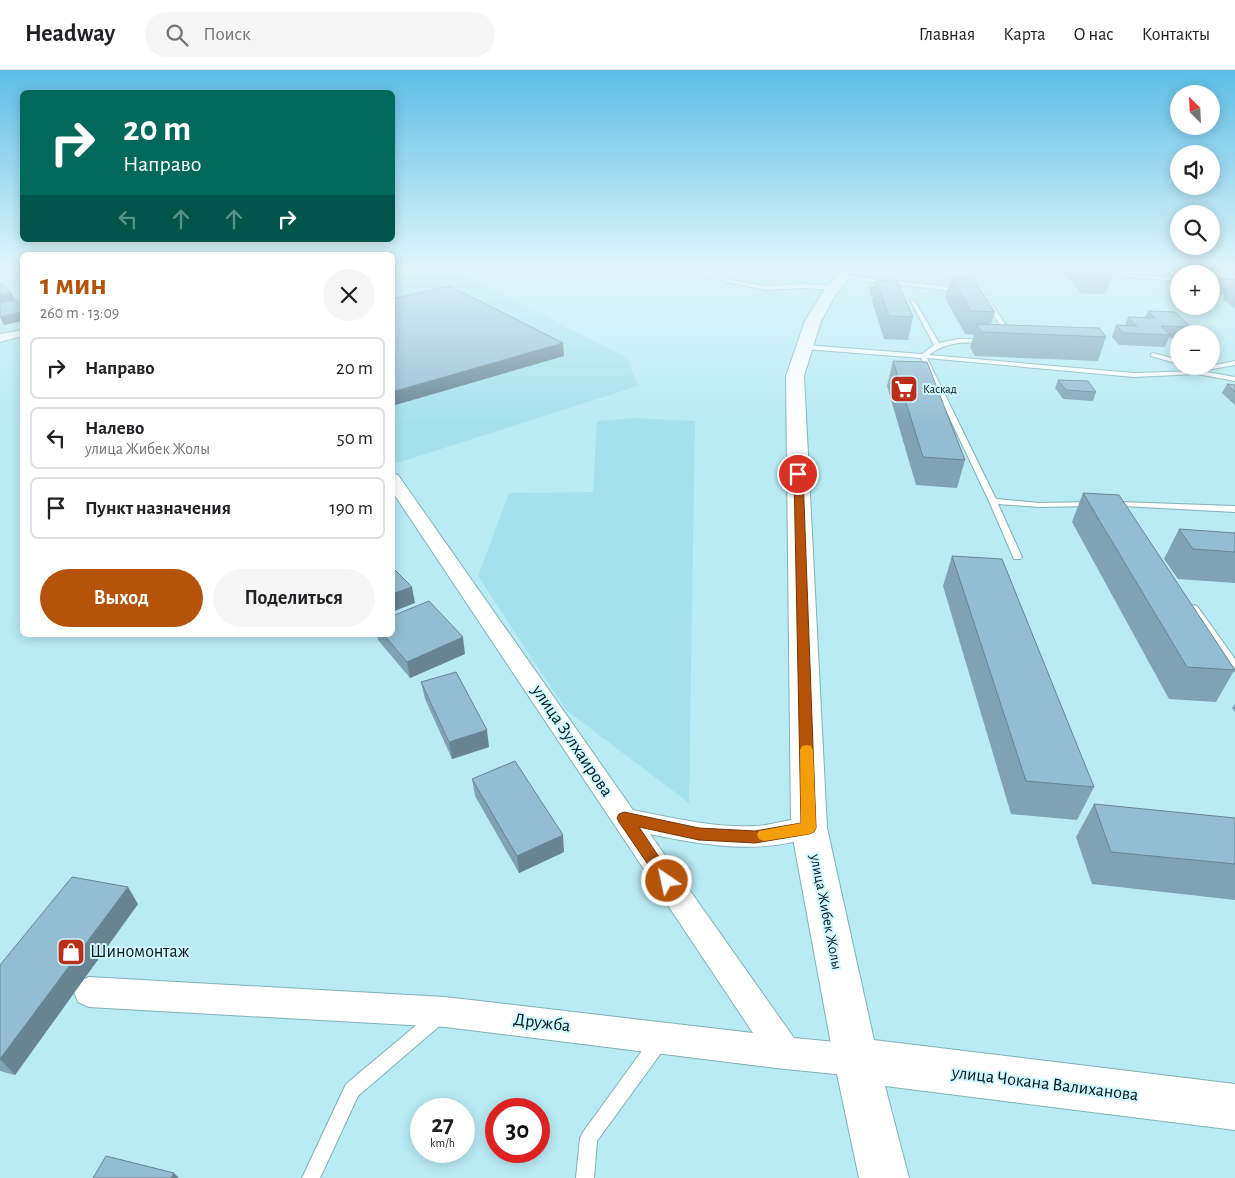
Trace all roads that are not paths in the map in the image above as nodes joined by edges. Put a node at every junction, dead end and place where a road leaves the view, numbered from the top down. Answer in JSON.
{"nodes":[{"id":1,"x":814,"y":320,"type":"edge"},
{"id":2,"x":923,"y":320,"type":"edge"},
{"id":3,"x":999,"y":320,"type":"edge"},
{"id":4,"x":20,"y":333,"type":"edge"},
{"id":5,"x":0,"y":338,"type":"edge"},
{"id":6,"x":995,"y":341,"type":"edge"},
{"id":7,"x":1004,"y":341,"type":"edge"},
{"id":8,"x":937,"y":345,"type":"junction"},
{"id":9,"x":805,"y":347,"type":"junction"},
{"id":10,"x":924,"y":356,"type":"junction"},
{"id":11,"x":1153,"y":356,"type":"dead end"},
{"id":12,"x":1170,"y":360,"type":"edge"},
{"id":13,"x":1235,"y":363,"type":"edge"},
{"id":14,"x":1220,"y":366,"type":"edge"},
{"id":15,"x":1170,"y":372,"type":"edge"},
{"id":16,"x":1219,"y":375,"type":"edge"},
{"id":17,"x":1235,"y":379,"type":"edge"},
{"id":18,"x":395,"y":482,"type":"edge"},
{"id":19,"x":993,"y":501,"type":"junction"},
{"id":20,"x":1235,"y":509,"type":"edge"},
{"id":21,"x":1017,"y":557,"type":"dead end"},
{"id":22,"x":1190,"y":602,"type":"edge"},
{"id":23,"x":1235,"y":666,"type":"edge"},
{"id":24,"x":624,"y":818,"type":"junction"},
{"id":25,"x":809,"y":828,"type":"junction"},
{"id":26,"x":89,"y":992,"type":"dead end"},
{"id":27,"x":444,"y":1012,"type":"junction"},
{"id":28,"x":661,"y":1038,"type":"junction"},
{"id":29,"x":785,"y":1053,"type":"junction"},
{"id":30,"x":856,"y":1060,"type":"junction"},
{"id":31,"x":1235,"y":1108,"type":"edge"},
{"id":32,"x":311,"y":1178,"type":"edge"},
{"id":33,"x":585,"y":1178,"type":"edge"},
{"id":34,"x":884,"y":1178,"type":"edge"}],
"edges":[{"from":1,"to":9,"type":"street","name":"улица Жибек Жолы"},
{"from":2,"to":8,"type":"lane"},
{"from":3,"to":7,"type":"lane"},
{"from":4,"to":5,"type":"street"},
{"from":6,"to":8,"type":"lane"},
{"from":8,"to":10,"type":"lane"},
{"from":9,"to":10,"type":"lane"},
{"from":9,"to":25,"type":"street","name":"улица Жибек Жолы"},
{"from":10,"to":15,"type":"lane"},
{"from":10,"to":19,"type":"lane"},
{"from":11,"to":12,"type":"lane"},
{"from":13,"to":14,"type":"lane"},
{"from":16,"to":17,"type":"lane"},
{"from":18,"to":24,"type":"street","name":"улица Зулхаирова"},
{"from":19,"to":20,"type":"lane"},
{"from":19,"to":21,"type":"lane"},
{"from":22,"to":23,"type":"lane"},
{"from":24,"to":25,"type":"street"},
{"from":24,"to":29,"type":"street","name":"улица Зулхаирова"},
{"from":25,"to":30,"type":"street","name":"улица Жибек Жолы"},
{"from":26,"to":27,"type":"street","name":"Дружба"},
{"from":27,"to":28,"type":"street","name":"Дружба"},
{"from":27,"to":32,"type":"lane"},
{"from":28,"to":29,"type":"street","name":"Дружба"},
{"from":28,"to":33,"type":"lane"},
{"from":29,"to":30,"type":"street","name":"Дружба"},
{"from":30,"to":31,"type":"street","name":"улица Чокана Валиханова"},
{"from":30,"to":34,"type":"street","name":"улица Жибек Жолы"}]}
